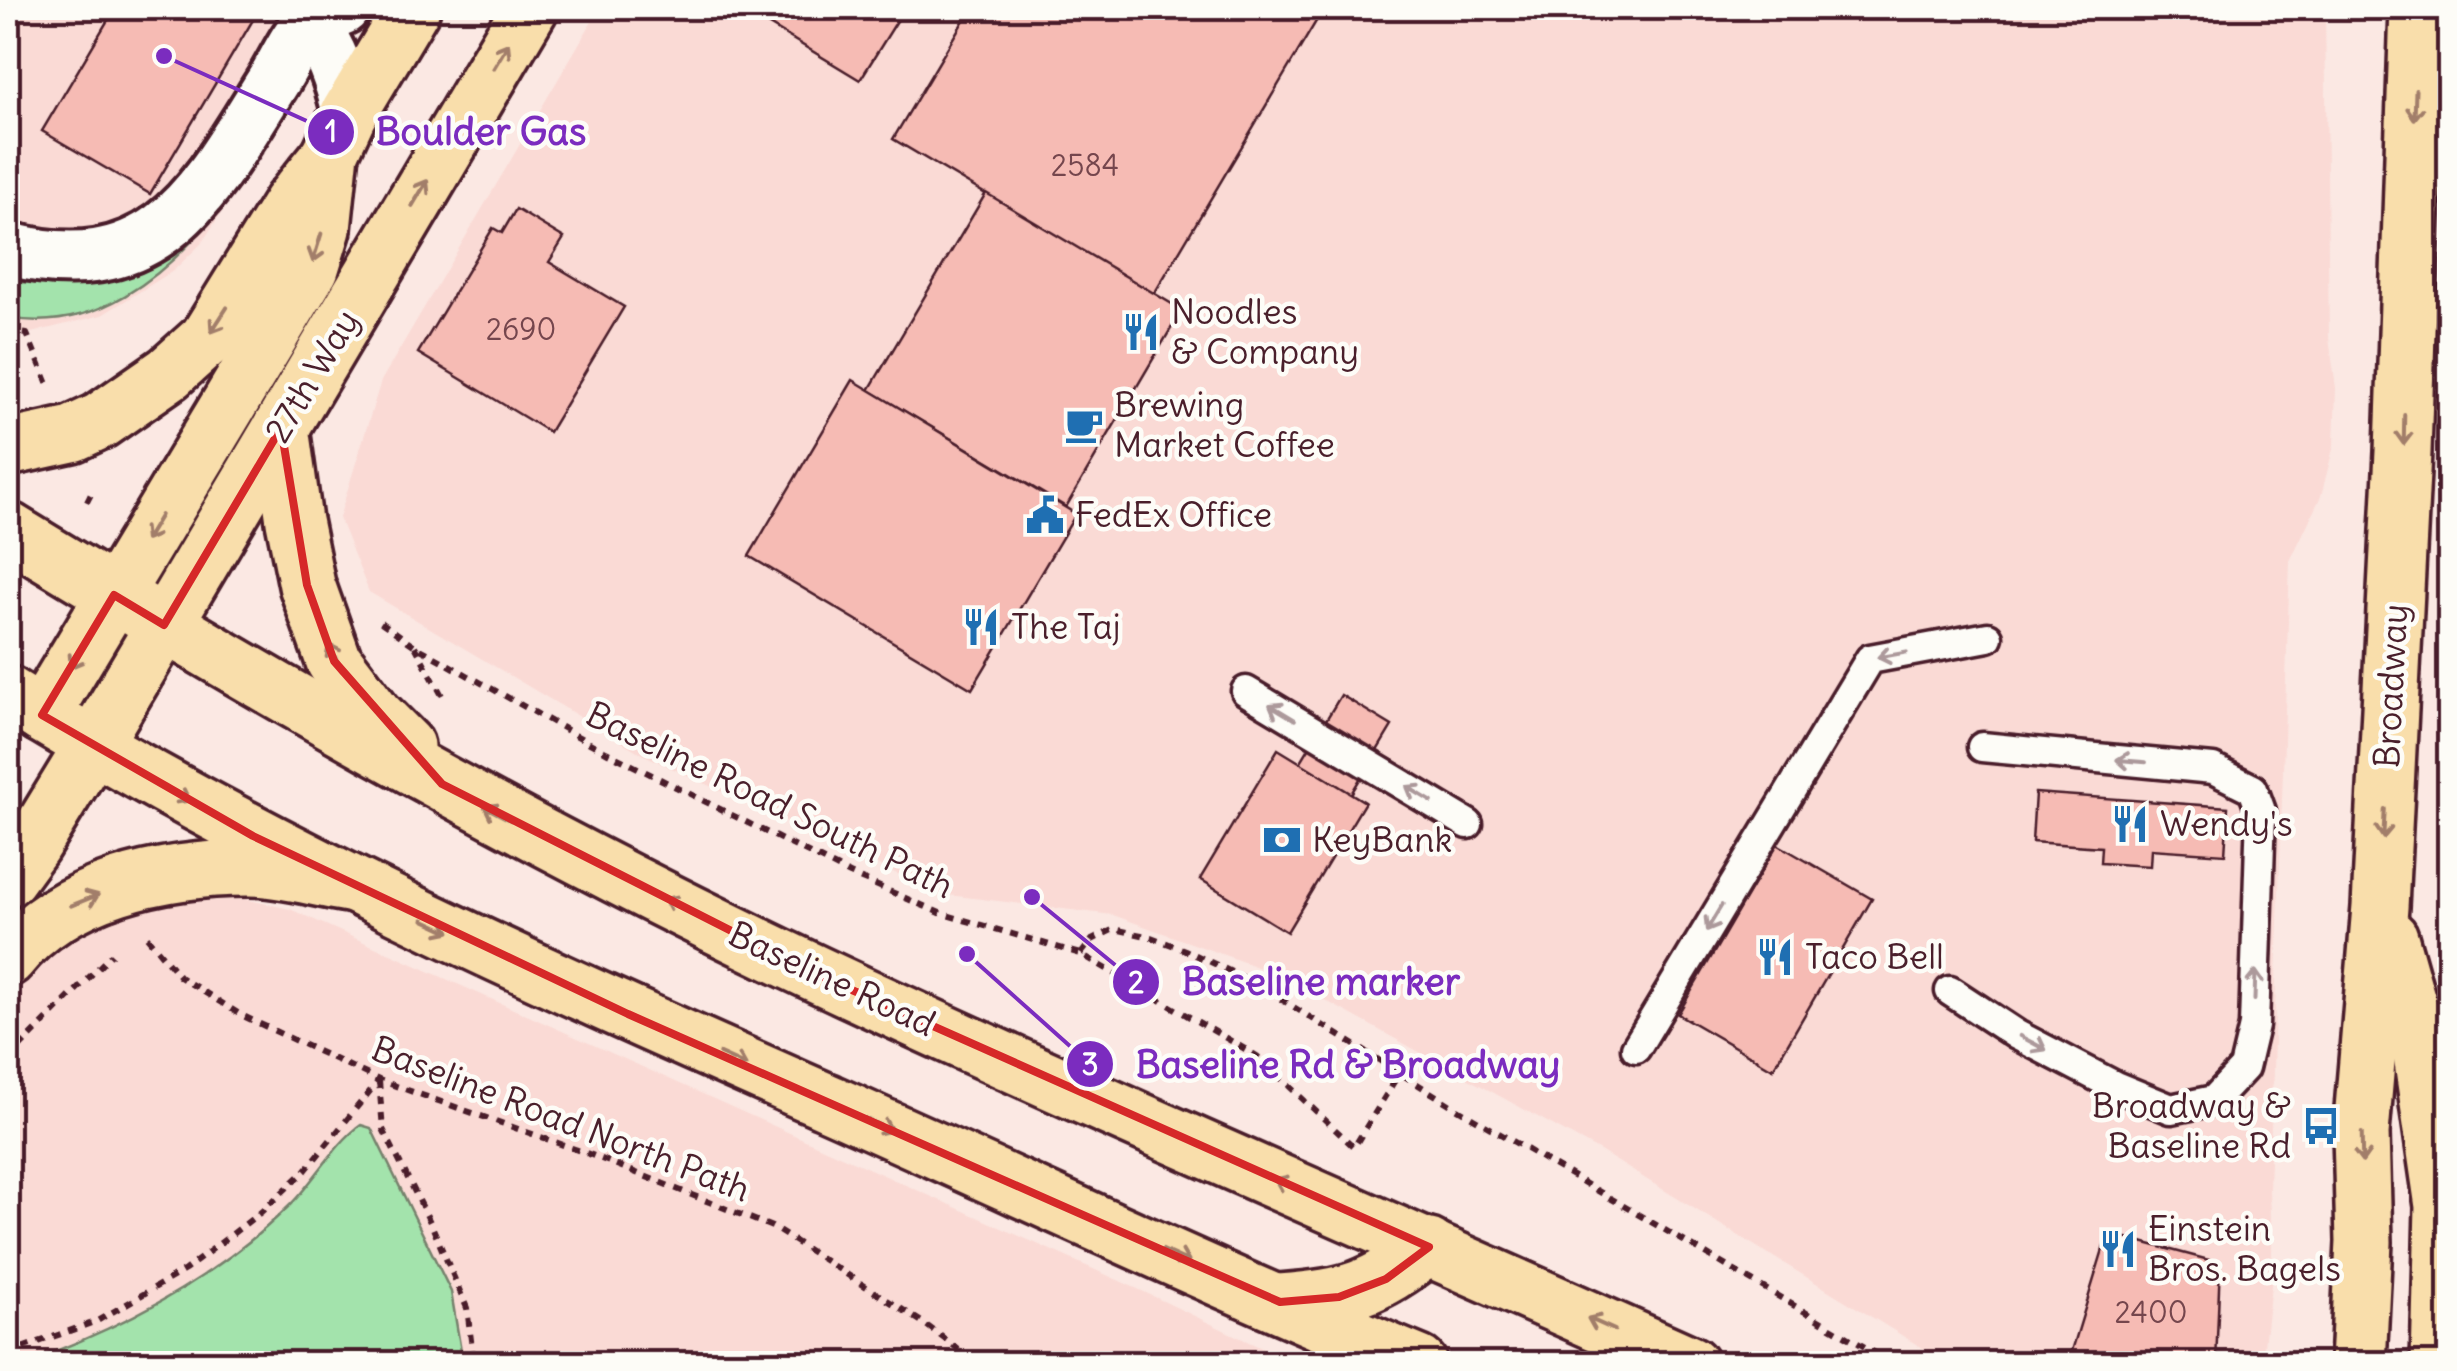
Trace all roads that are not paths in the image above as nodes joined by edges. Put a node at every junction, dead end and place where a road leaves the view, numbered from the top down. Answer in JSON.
{"nodes":[{"id":1,"x":412,"y":8,"type":"edge"},
{"id":2,"x":530,"y":8,"type":"edge"},
{"id":3,"x":2418,"y":8,"type":"edge"},
{"id":4,"x":327,"y":15,"type":"edge"},
{"id":5,"x":340,"y":133,"type":"junction"},
{"id":6,"x":8,"y":249,"type":"edge"},
{"id":7,"x":281,"y":428,"type":"junction"},
{"id":8,"x":8,"y":448,"type":"edge"},
{"id":9,"x":8,"y":530,"type":"edge"},
{"id":10,"x":114,"y":595,"type":"junction"},
{"id":11,"x":164,"y":626,"type":"junction"},
{"id":12,"x":1988,"y":637,"type":"dead end"},
{"id":13,"x":1246,"y":691,"type":"dead end"},
{"id":14,"x":25,"y":705,"type":"edge"},
{"id":15,"x":93,"y":745,"type":"junction"},
{"id":16,"x":1982,"y":747,"type":"dead end"},
{"id":17,"x":442,"y":784,"type":"junction"},
{"id":18,"x":1468,"y":824,"type":"dead end"},
{"id":19,"x":8,"y":878,"type":"edge"},
{"id":20,"x":349,"y":884,"type":"junction"},
{"id":21,"x":2380,"y":907,"type":"junction"},
{"id":22,"x":8,"y":958,"type":"edge"},
{"id":23,"x":1950,"y":991,"type":"dead end"},
{"id":24,"x":1636,"y":1048,"type":"dead end"},
{"id":25,"x":1429,"y":1246,"type":"junction"},
{"id":26,"x":1280,"y":1302,"type":"junction"},
{"id":27,"x":1419,"y":1364,"type":"edge"},
{"id":28,"x":1690,"y":1364,"type":"edge"},
{"id":29,"x":2358,"y":1364,"type":"edge"},
{"id":30,"x":2438,"y":1364,"type":"edge"}],
"edges":[{"from":1,"to":5,"type":"main road","name":"27th Way"},
{"from":7,"to":2,"type":"main road","name":"27th Way","one_way":true},
{"from":3,"to":21,"type":"main road","name":"Broadway","one_way":true},
{"from":4,"to":5,"type":"street"},
{"from":4,"to":6,"type":"street"},
{"from":5,"to":8,"type":"main road","one_way":true},
{"from":5,"to":10,"type":"main road","name":"27th Way","one_way":true},
{"from":7,"to":11,"type":"main road","name":"27th Way"},
{"from":17,"to":7,"type":"main road","one_way":true},
{"from":9,"to":10,"type":"main road","name":"Baseline Road"},
{"from":10,"to":11,"type":"main road","name":"Baseline Road"},
{"from":10,"to":14,"type":"main road","name":"27th Way","one_way":true},
{"from":11,"to":15,"type":"main road","name":"27th Way"},
{"from":11,"to":17,"type":"main road","name":"Baseline Road"},
{"from":12,"to":24,"type":"lane","one_way":true},
{"from":18,"to":13,"type":"lane","one_way":true},
{"from":14,"to":15,"type":"main road"},
{"from":15,"to":19,"type":"main road","name":"27th Way"},
{"from":15,"to":20,"type":"main road","one_way":true},
{"from":23,"to":16,"type":"lane","one_way":true},
{"from":25,"to":17,"type":"main road","name":"Baseline Road","one_way":true},
{"from":22,"to":20,"type":"main road","one_way":true},
{"from":20,"to":26,"type":"main road","one_way":true},
{"from":21,"to":29,"type":"main road","name":"Broadway","one_way":true},
{"from":21,"to":30,"type":"main road"},
{"from":25,"to":26,"type":"main road"},
{"from":28,"to":25,"type":"main road","name":"Baseline Road","one_way":true},
{"from":26,"to":27,"type":"main road"}]}
